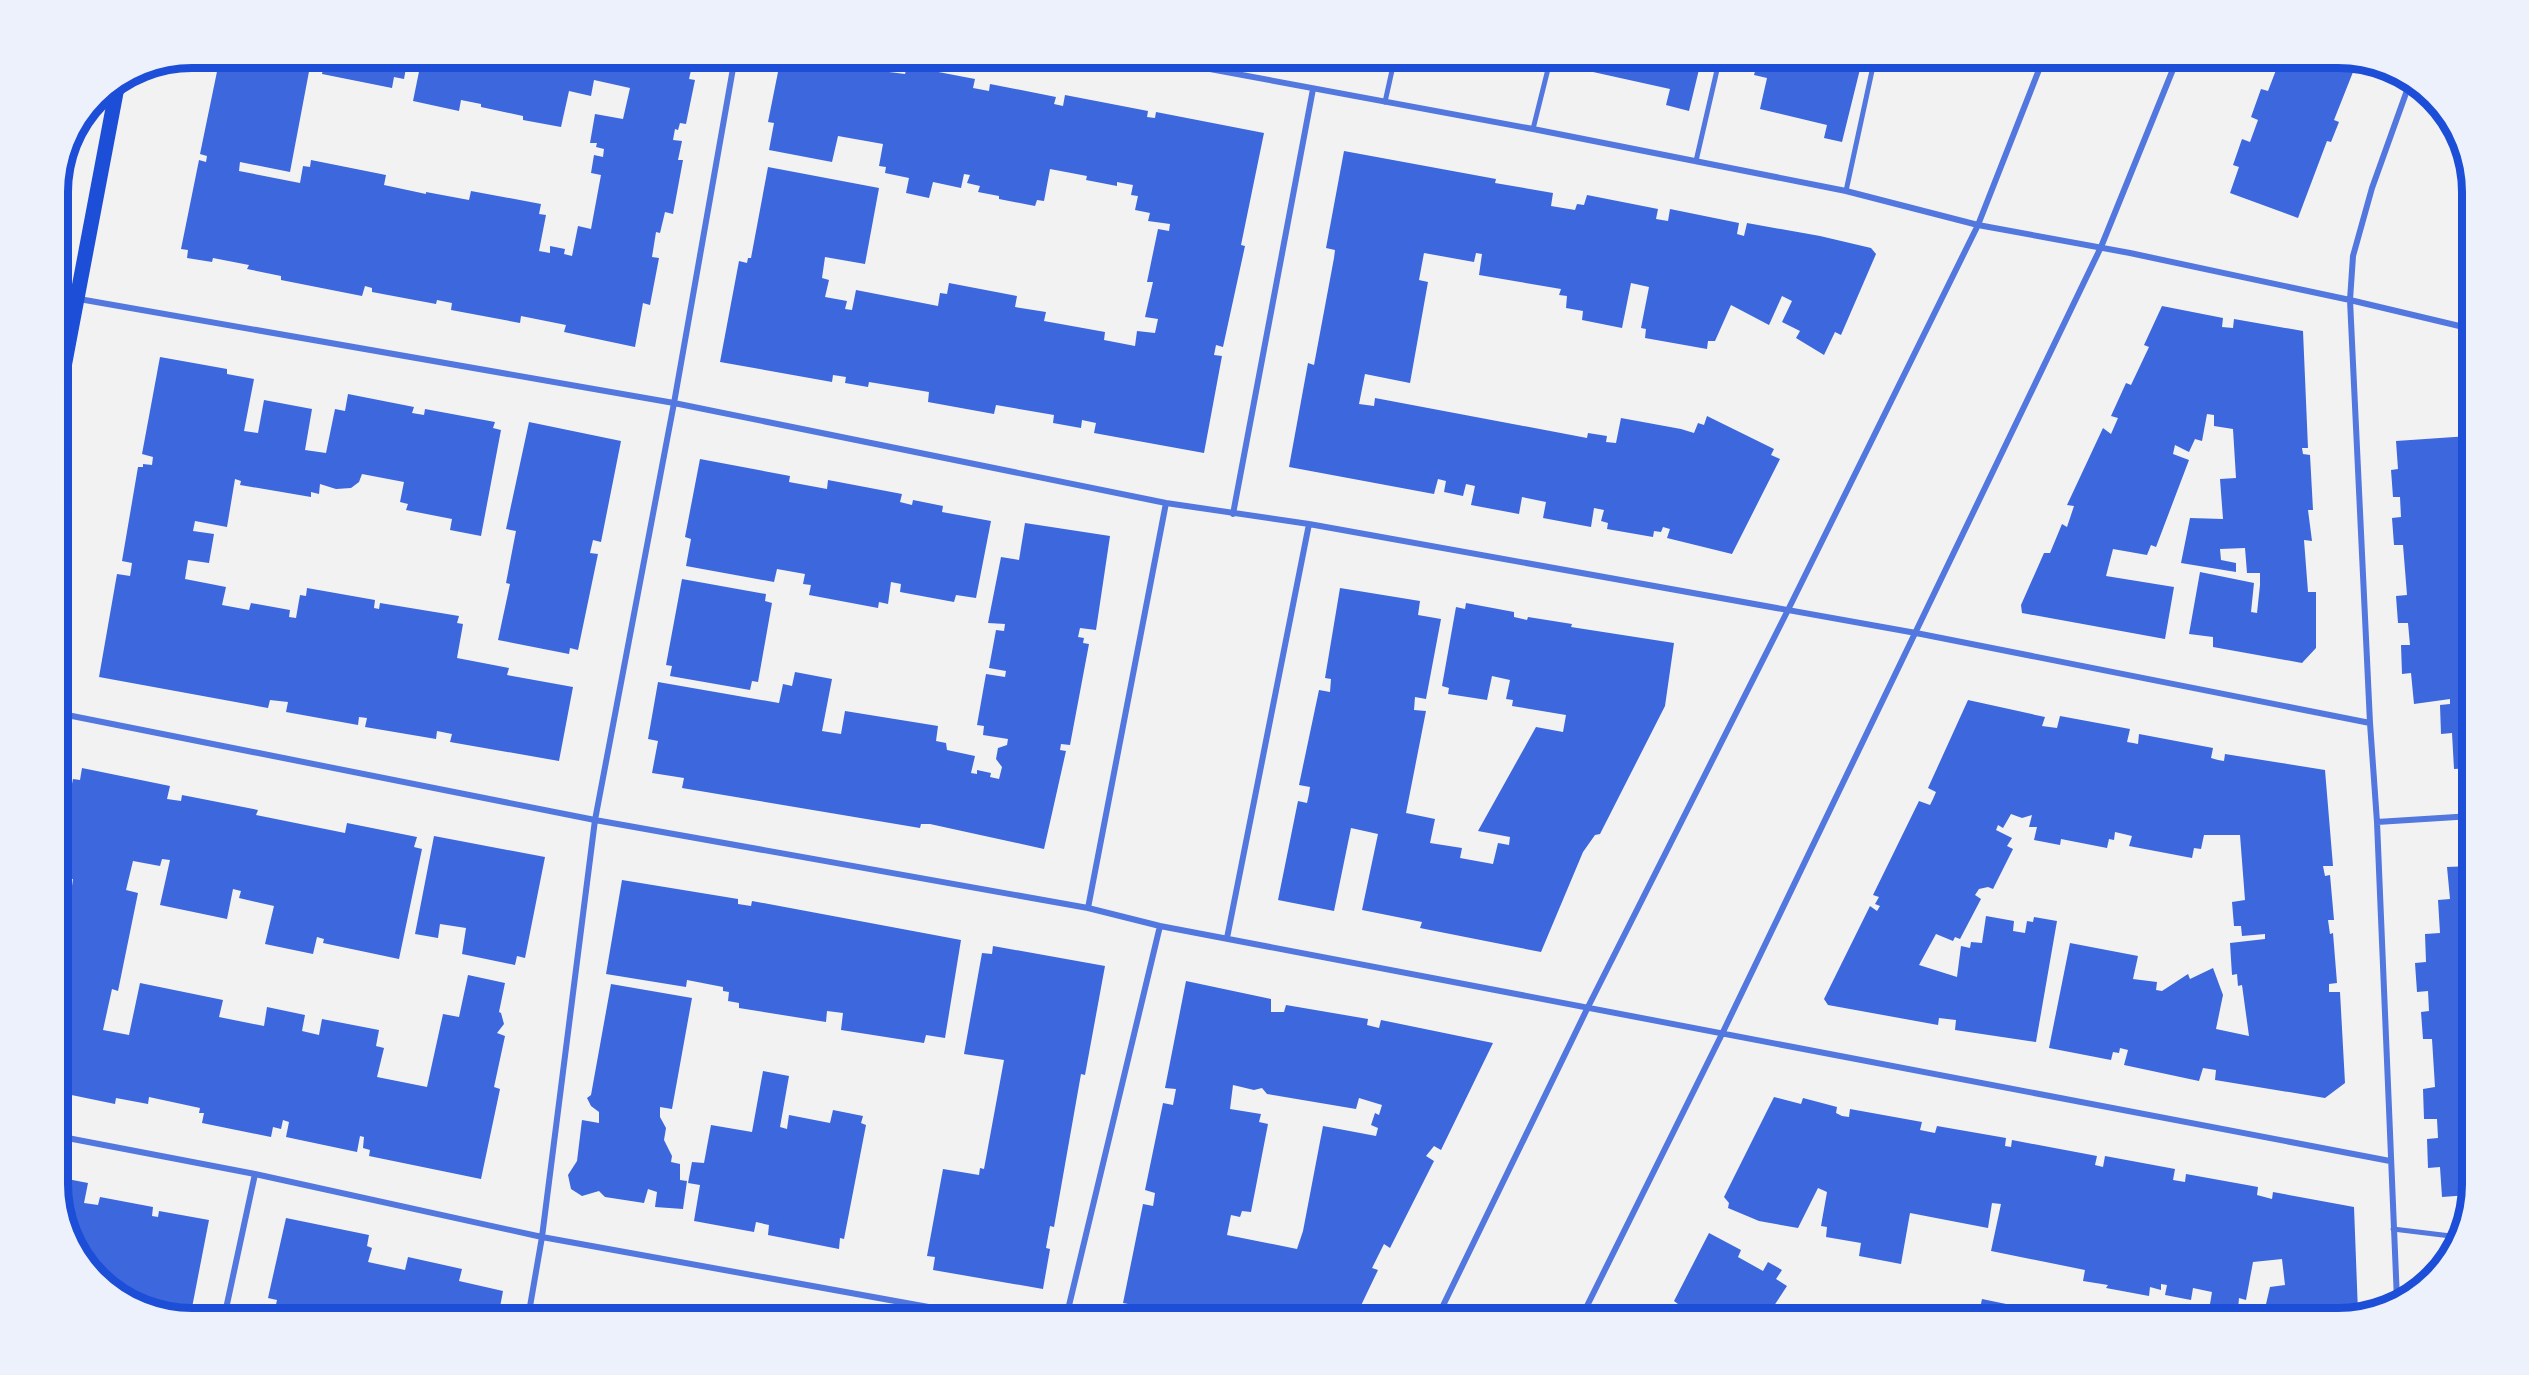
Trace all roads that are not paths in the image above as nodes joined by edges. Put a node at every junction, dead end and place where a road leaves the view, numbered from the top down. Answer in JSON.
{"nodes":[{"id":1,"x":733,"y":68,"type":"edge"},
{"id":2,"x":1203,"y":68,"type":"edge"},
{"id":3,"x":1393,"y":68,"type":"edge"},
{"id":4,"x":1548,"y":68,"type":"edge"},
{"id":5,"x":1717,"y":68,"type":"edge"},
{"id":6,"x":1873,"y":68,"type":"edge"},
{"id":7,"x":2040,"y":68,"type":"edge"},
{"id":8,"x":2174,"y":68,"type":"edge"},
{"id":9,"x":1313,"y":89,"type":"junction"},
{"id":10,"x":2407,"y":89,"type":"edge"},
{"id":11,"x":116,"y":93,"type":"edge"},
{"id":12,"x":1385,"y":102,"type":"junction"},
{"id":13,"x":1533,"y":129,"type":"junction"},
{"id":14,"x":1696,"y":161,"type":"junction"},
{"id":15,"x":1846,"y":191,"type":"junction"},
{"id":16,"x":1978,"y":225,"type":"junction"},
{"id":17,"x":2101,"y":247,"type":"junction"},
{"id":18,"x":78,"y":298,"type":"junction"},
{"id":19,"x":2350,"y":300,"type":"junction"},
{"id":20,"x":2461,"y":326,"type":"edge"},
{"id":21,"x":68,"y":348,"type":"edge"},
{"id":22,"x":674,"y":403,"type":"junction"},
{"id":23,"x":1166,"y":503,"type":"junction"},
{"id":24,"x":1233,"y":514,"type":"junction"},
{"id":25,"x":1309,"y":524,"type":"junction"},
{"id":26,"x":1788,"y":610,"type":"junction"},
{"id":27,"x":1916,"y":633,"type":"junction"},
{"id":28,"x":68,"y":715,"type":"edge"},
{"id":29,"x":2370,"y":723,"type":"junction"},
{"id":30,"x":2462,"y":817,"type":"edge"},
{"id":31,"x":595,"y":820,"type":"junction"},
{"id":32,"x":2377,"y":822,"type":"junction"},
{"id":33,"x":1088,"y":908,"type":"junction"},
{"id":34,"x":1160,"y":926,"type":"junction"},
{"id":35,"x":1227,"y":938,"type":"junction"},
{"id":36,"x":1588,"y":1007,"type":"junction"},
{"id":37,"x":1722,"y":1034,"type":"junction"},
{"id":38,"x":68,"y":1138,"type":"edge"},
{"id":39,"x":2390,"y":1161,"type":"junction"},
{"id":40,"x":255,"y":1174,"type":"junction"},
{"id":41,"x":2393,"y":1229,"type":"junction"},
{"id":42,"x":2450,"y":1236,"type":"edge"},
{"id":43,"x":542,"y":1237,"type":"junction"},
{"id":44,"x":2397,"y":1292,"type":"edge"},
{"id":45,"x":226,"y":1308,"type":"edge"},
{"id":46,"x":530,"y":1308,"type":"edge"},
{"id":47,"x":934,"y":1308,"type":"edge"},
{"id":48,"x":1068,"y":1308,"type":"edge"},
{"id":49,"x":1442,"y":1308,"type":"edge"},
{"id":50,"x":1586,"y":1308,"type":"edge"}],
"edges":[{"from":1,"to":22,"type":"street"},
{"from":2,"to":9,"type":"street"},
{"from":3,"to":12,"type":"street"},
{"from":4,"to":13,"type":"street"},
{"from":5,"to":14,"type":"street"},
{"from":6,"to":15,"type":"street"},
{"from":7,"to":16,"type":"street"},
{"from":8,"to":17,"type":"street"},
{"from":9,"to":12,"type":"street"},
{"from":9,"to":24,"type":"street"},
{"from":10,"to":19,"type":"street"},
{"from":11,"to":18,"type":"main road"},
{"from":12,"to":13,"type":"street"},
{"from":13,"to":14,"type":"street"},
{"from":14,"to":15,"type":"street"},
{"from":15,"to":16,"type":"street"},
{"from":16,"to":17,"type":"street"},
{"from":16,"to":26,"type":"street"},
{"from":17,"to":19,"type":"street"},
{"from":17,"to":27,"type":"street"},
{"from":18,"to":21,"type":"main road"},
{"from":18,"to":22,"type":"street"},
{"from":19,"to":20,"type":"street"},
{"from":19,"to":29,"type":"street"},
{"from":22,"to":23,"type":"street"},
{"from":22,"to":31,"type":"street"},
{"from":23,"to":24,"type":"street"},
{"from":23,"to":33,"type":"street"},
{"from":24,"to":25,"type":"street"},
{"from":25,"to":26,"type":"street"},
{"from":25,"to":35,"type":"street"},
{"from":26,"to":27,"type":"street"},
{"from":26,"to":36,"type":"street"},
{"from":27,"to":29,"type":"street"},
{"from":27,"to":37,"type":"street"},
{"from":28,"to":31,"type":"street"},
{"from":29,"to":32,"type":"street"},
{"from":30,"to":32,"type":"street"},
{"from":31,"to":33,"type":"street"},
{"from":31,"to":43,"type":"street"},
{"from":32,"to":39,"type":"street"},
{"from":33,"to":34,"type":"street"},
{"from":34,"to":35,"type":"street"},
{"from":34,"to":48,"type":"street"},
{"from":35,"to":36,"type":"street"},
{"from":36,"to":37,"type":"street"},
{"from":36,"to":49,"type":"street"},
{"from":37,"to":39,"type":"street"},
{"from":37,"to":50,"type":"street"},
{"from":38,"to":40,"type":"street"},
{"from":39,"to":41,"type":"street"},
{"from":40,"to":43,"type":"street"},
{"from":40,"to":45,"type":"street"},
{"from":41,"to":42,"type":"street"},
{"from":41,"to":44,"type":"street"},
{"from":43,"to":46,"type":"street"},
{"from":43,"to":47,"type":"street"}]}
